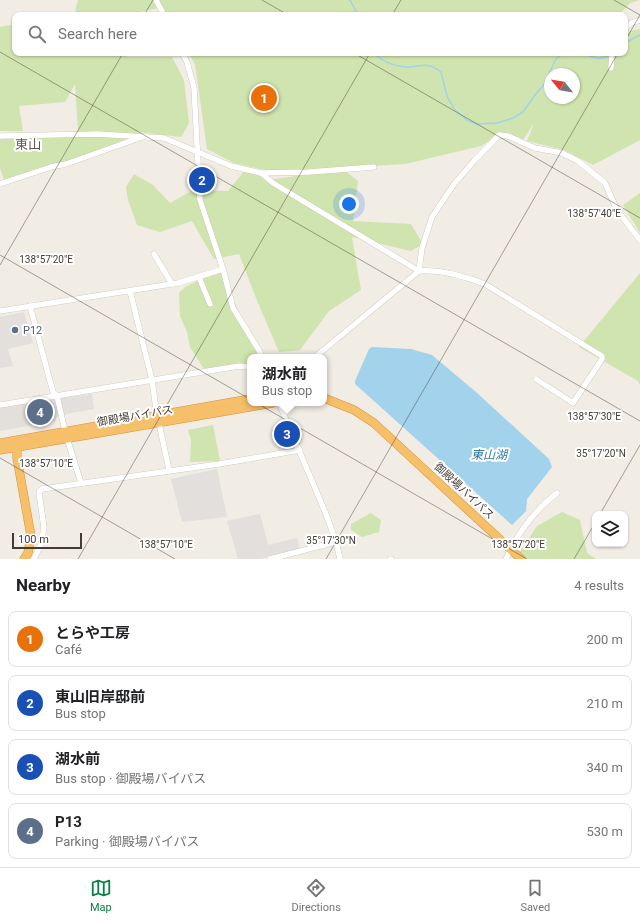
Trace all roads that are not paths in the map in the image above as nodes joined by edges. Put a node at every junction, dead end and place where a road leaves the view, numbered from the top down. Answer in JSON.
{"nodes":[{"id":1,"x":156,"y":0,"type":"edge"},
{"id":2,"x":162,"y":12,"type":"edge"},
{"id":3,"x":640,"y":20,"type":"edge"},
{"id":4,"x":628,"y":26,"type":"edge"},
{"id":5,"x":184,"y":56,"type":"edge"},
{"id":6,"x":612,"y":56,"type":"edge"},
{"id":7,"x":611,"y":68,"type":"dead end"},
{"id":8,"x":0,"y":136,"type":"edge"},
{"id":9,"x":145,"y":136,"type":"junction"},
{"id":10,"x":197,"y":151,"type":"junction"},
{"id":11,"x":374,"y":167,"type":"dead end"},
{"id":12,"x":261,"y":173,"type":"junction"},
{"id":13,"x":0,"y":184,"type":"edge"},
{"id":14,"x":640,"y":240,"type":"edge"},
{"id":15,"x":154,"y":254,"type":"dead end"},
{"id":16,"x":223,"y":269,"type":"junction"},
{"id":17,"x":419,"y":272,"type":"junction"},
{"id":18,"x":199,"y":277,"type":"junction"},
{"id":19,"x":172,"y":284,"type":"junction"},
{"id":20,"x":130,"y":291,"type":"junction"},
{"id":21,"x":210,"y":304,"type":"dead end"},
{"id":22,"x":30,"y":306,"type":"junction"},
{"id":23,"x":0,"y":310,"type":"edge"},
{"id":24,"x":261,"y":354,"type":"edge"},
{"id":25,"x":319,"y":354,"type":"edge"},
{"id":26,"x":247,"y":366,"type":"edge"},
{"id":27,"x":536,"y":379,"type":"dead end"},
{"id":28,"x":152,"y":380,"type":"junction"},
{"id":29,"x":57,"y":396,"type":"junction"},
{"id":30,"x":247,"y":400,"type":"edge"},
{"id":31,"x":327,"y":400,"type":"edge"},
{"id":32,"x":0,"y":405,"type":"edge"},
{"id":33,"x":251,"y":406,"type":"edge"},
{"id":34,"x":280,"y":406,"type":"edge"},
{"id":35,"x":158,"y":419,"type":"junction"},
{"id":36,"x":66,"y":435,"type":"junction"},
{"id":37,"x":22,"y":439,"type":"junction"},
{"id":38,"x":2,"y":448,"type":"edge"},
{"id":39,"x":17,"y":448,"type":"junction"},
{"id":40,"x":300,"y":450,"type":"junction"},
{"id":41,"x":17,"y":458,"type":"junction"},
{"id":42,"x":168,"y":470,"type":"junction"},
{"id":43,"x":81,"y":483,"type":"junction"},
{"id":44,"x":557,"y":493,"type":"dead end"},
{"id":45,"x":336,"y":542,"type":"junction"},
{"id":46,"x":510,"y":550,"type":"junction"},
{"id":47,"x":24,"y":559,"type":"edge"},
{"id":48,"x":34,"y":559,"type":"edge"},
{"id":49,"x":270,"y":559,"type":"edge"},
{"id":50,"x":340,"y":559,"type":"edge"},
{"id":51,"x":506,"y":559,"type":"edge"},
{"id":52,"x":521,"y":559,"type":"edge"}],
"edges":[{"from":1,"to":2,"type":"street"},
{"from":3,"to":4,"type":"street"},
{"from":5,"to":10,"type":"street"},
{"from":6,"to":7,"type":"street"},
{"from":8,"to":9,"type":"street"},
{"from":9,"to":10,"type":"street"},
{"from":9,"to":13,"type":"street"},
{"from":10,"to":12,"type":"street"},
{"from":10,"to":16,"type":"street"},
{"from":11,"to":12,"type":"street"},
{"from":12,"to":17,"type":"street"},
{"from":14,"to":17,"type":"street"},
{"from":15,"to":19,"type":"street"},
{"from":16,"to":18,"type":"street"},
{"from":16,"to":24,"type":"street"},
{"from":17,"to":25,"type":"street"},
{"from":17,"to":27,"type":"street"},
{"from":18,"to":19,"type":"street"},
{"from":18,"to":21,"type":"street"},
{"from":19,"to":20,"type":"street"},
{"from":20,"to":22,"type":"street"},
{"from":20,"to":28,"type":"street"},
{"from":22,"to":23,"type":"street"},
{"from":22,"to":29,"type":"street"},
{"from":26,"to":28,"type":"street"},
{"from":28,"to":29,"type":"street"},
{"from":28,"to":35,"type":"street"},
{"from":29,"to":32,"type":"street"},
{"from":29,"to":36,"type":"street"},
{"from":30,"to":35,"type":"highway","name":"御殿場バイパス"},
{"from":31,"to":46,"type":"highway","name":"御殿場バイパス"},
{"from":33,"to":35,"type":"highway","name":"御殿場バイパス"},
{"from":34,"to":40,"type":"street"},
{"from":35,"to":36,"type":"highway","name":"御殿場バイパス"},
{"from":35,"to":42,"type":"street"},
{"from":36,"to":37,"type":"highway","name":"御殿場バイパス"},
{"from":36,"to":39,"type":"highway","name":"御殿場バイパス"},
{"from":36,"to":43,"type":"street"},
{"from":37,"to":38,"type":"highway","name":"御殿場バイパス"},
{"from":37,"to":39,"type":"highway"},
{"from":38,"to":39,"type":"highway","name":"御殿場バイパス"},
{"from":38,"to":41,"type":"highway"},
{"from":39,"to":41,"type":"highway"},
{"from":40,"to":42,"type":"street"},
{"from":40,"to":45,"type":"street"},
{"from":41,"to":47,"type":"highway"},
{"from":42,"to":43,"type":"street"},
{"from":43,"to":48,"type":"street"},
{"from":44,"to":46,"type":"street"},
{"from":45,"to":49,"type":"street"},
{"from":45,"to":50,"type":"street"},
{"from":46,"to":51,"type":"street"},
{"from":46,"to":52,"type":"highway","name":"御殿場バイパス"}]}
